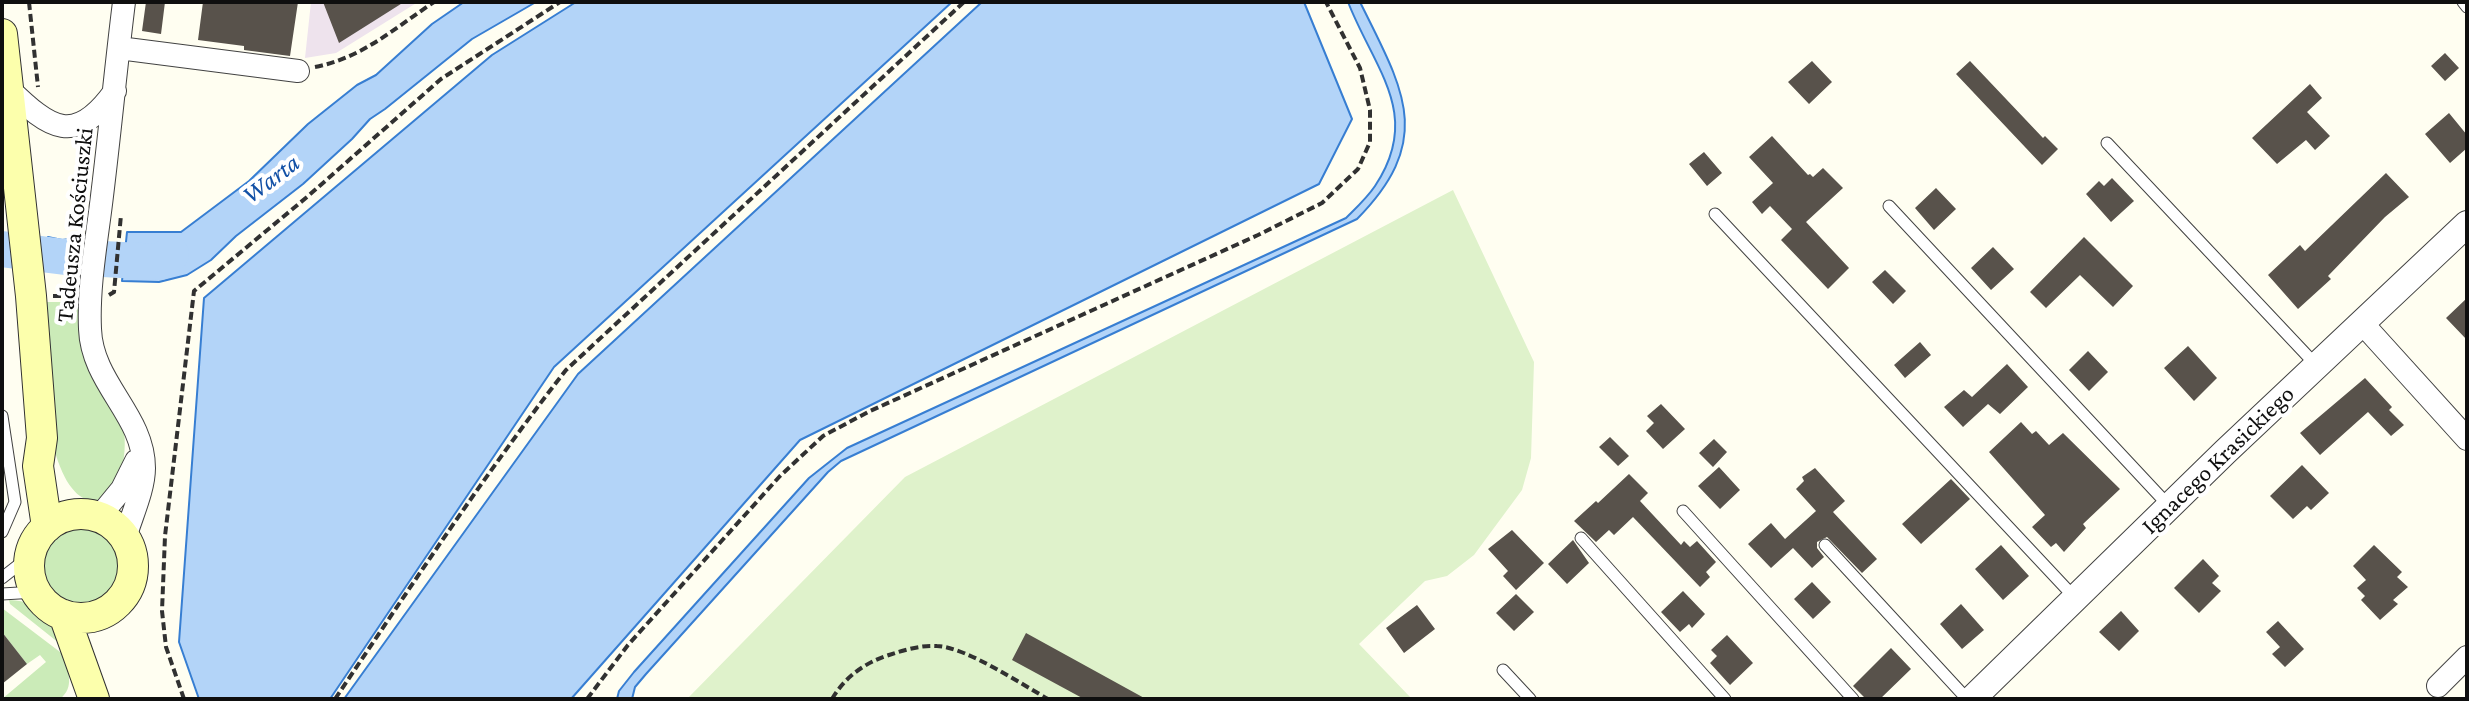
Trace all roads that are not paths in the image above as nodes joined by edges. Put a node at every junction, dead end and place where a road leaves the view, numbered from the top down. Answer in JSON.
{"nodes":[{"id":1,"x":124,"y":2,"type":"edge"},
{"id":2,"x":2463,"y":2,"type":"edge"},
{"id":3,"x":2467,"y":7,"type":"edge"},
{"id":4,"x":2,"y":34,"type":"edge"},
{"id":5,"x":119,"y":48,"type":"junction"},
{"id":6,"x":298,"y":71,"type":"road end"},
{"id":7,"x":8,"y":88,"type":"junction"},
{"id":8,"x":115,"y":91,"type":"junction"},
{"id":9,"x":8,"y":132,"type":"edge"},
{"id":10,"x":2107,"y":143,"type":"dead end"},
{"id":11,"x":1889,"y":206,"type":"dead end"},
{"id":12,"x":1715,"y":214,"type":"dead end"},
{"id":13,"x":2467,"y":224,"type":"edge"},
{"id":14,"x":2362,"y":323,"type":"junction"},
{"id":15,"x":2317,"y":366,"type":"junction"},
{"id":16,"x":2,"y":416,"type":"edge"},
{"id":17,"x":42,"y":438,"type":"junction"},
{"id":18,"x":2467,"y":439,"type":"edge"},
{"id":19,"x":140,"y":448,"type":"junction"},
{"id":20,"x":2169,"y":507,"type":"junction"},
{"id":21,"x":1683,"y":511,"type":"dead end"},
{"id":22,"x":90,"y":516,"type":"junction"},
{"id":23,"x":47,"y":527,"type":"junction"},
{"id":24,"x":2,"y":532,"type":"edge"},
{"id":25,"x":125,"y":538,"type":"junction"},
{"id":26,"x":1581,"y":538,"type":"dead end"},
{"id":27,"x":1825,"y":545,"type":"dead end"},
{"id":28,"x":30,"y":556,"type":"junction"},
{"id":29,"x":2,"y":578,"type":"edge"},
{"id":30,"x":36,"y":592,"type":"junction"},
{"id":31,"x":2,"y":594,"type":"edge"},
{"id":32,"x":2076,"y":598,"type":"junction"},
{"id":33,"x":104,"y":612,"type":"junction"},
{"id":34,"x":64,"y":615,"type":"junction"},
{"id":35,"x":2467,"y":657,"type":"edge"},
{"id":36,"x":1503,"y":670,"type":"dead end"},
{"id":37,"x":2438,"y":686,"type":"dead end"},
{"id":38,"x":96,"y":699,"type":"edge"},
{"id":39,"x":1530,"y":699,"type":"edge"},
{"id":40,"x":1725,"y":699,"type":"edge"},
{"id":41,"x":1853,"y":699,"type":"edge"},
{"id":42,"x":1969,"y":699,"type":"edge"}],
"edges":[{"from":1,"to":5,"type":"street","name":"Tadeusza Kościuszki"},
{"from":2,"to":3,"type":"lane"},
{"from":4,"to":7,"type":"main road"},
{"from":5,"to":6,"type":"street"},
{"from":5,"to":8,"type":"street","name":"Tadeusza Kościuszki"},
{"from":7,"to":8,"type":"street","name":"Tadeusza Kościuszki"},
{"from":7,"to":9,"type":"main road"},
{"from":8,"to":19,"type":"street","name":"Tadeusza Kościuszki"},
{"from":9,"to":17,"type":"main road"},
{"from":10,"to":15,"type":"lane"},
{"from":11,"to":20,"type":"lane"},
{"from":12,"to":32,"type":"lane"},
{"from":13,"to":14,"type":"street","name":"Ignacego Krasickiego"},
{"from":14,"to":15,"type":"street","name":"Ignacego Krasickiego"},
{"from":14,"to":18,"type":"street"},
{"from":15,"to":20,"type":"street","name":"Ignacego Krasickiego"},
{"from":16,"to":24,"type":"lane"},
{"from":17,"to":22,"type":"main road"},
{"from":17,"to":23,"type":"main road"},
{"from":19,"to":22,"type":"street"},
{"from":19,"to":25,"type":"street","name":"Tadeusza Kościuszki"},
{"from":20,"to":32,"type":"street","name":"Ignacego Krasickiego"},
{"from":21,"to":41,"type":"lane"},
{"from":22,"to":23,"type":"main road"},
{"from":22,"to":25,"type":"main road"},
{"from":23,"to":28,"type":"main road"},
{"from":25,"to":33,"type":"main road"},
{"from":26,"to":40,"type":"lane"},
{"from":27,"to":42,"type":"lane"},
{"from":28,"to":29,"type":"lane"},
{"from":28,"to":30,"type":"main road"},
{"from":30,"to":31,"type":"lane"},
{"from":30,"to":34,"type":"main road"},
{"from":32,"to":42,"type":"street","name":"Ignacego Krasickiego"},
{"from":33,"to":34,"type":"main road"},
{"from":33,"to":38,"type":"main road"},
{"from":34,"to":38,"type":"main road"},
{"from":35,"to":37,"type":"street"},
{"from":36,"to":39,"type":"lane"}]}
